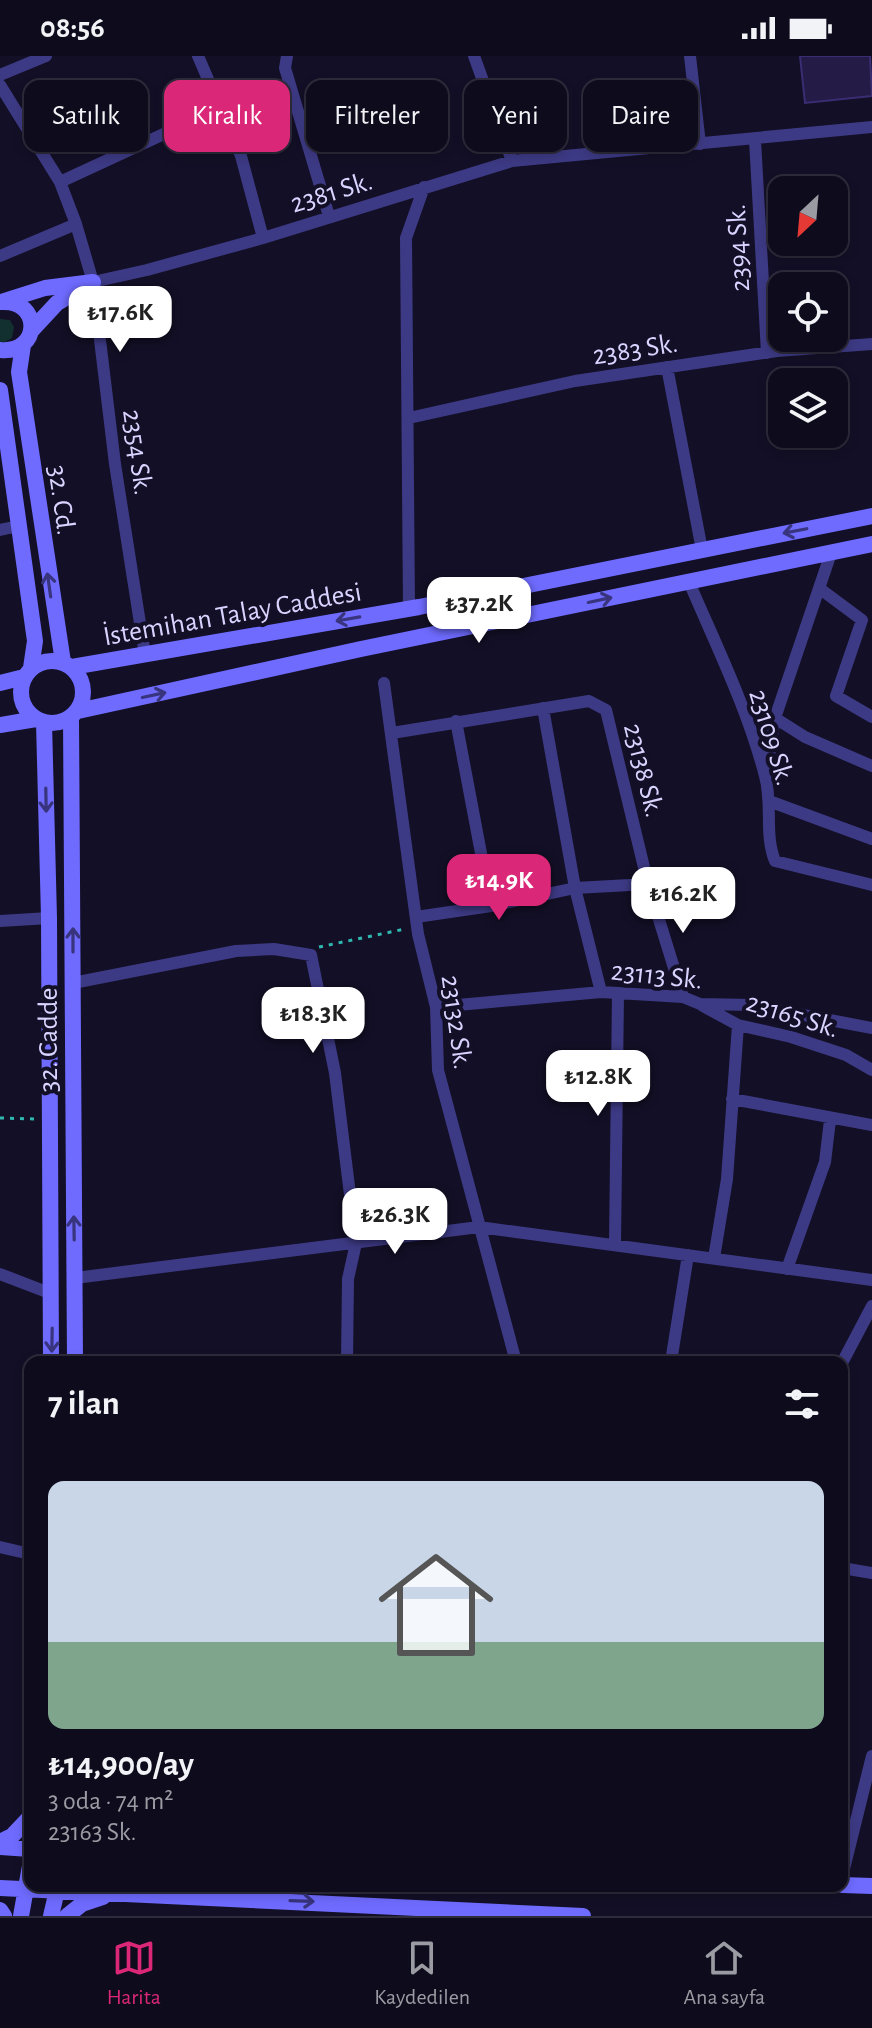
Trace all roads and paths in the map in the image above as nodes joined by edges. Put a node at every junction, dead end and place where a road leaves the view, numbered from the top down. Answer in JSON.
{"nodes":[{"id":1,"x":46,"y":56,"type":"edge"},
{"id":2,"x":198,"y":56,"type":"edge"},
{"id":3,"x":287,"y":56,"type":"edge"},
{"id":4,"x":474,"y":56,"type":"edge"},
{"id":5,"x":690,"y":56,"type":"edge"},
{"id":6,"x":0,"y":75,"type":"edge"},
{"id":7,"x":208,"y":80,"type":"edge"},
{"id":8,"x":0,"y":85,"type":"edge"},
{"id":9,"x":872,"y":127,"type":"edge"},
{"id":10,"x":164,"y":134,"type":"edge"},
{"id":11,"x":755,"y":140,"type":"junction"},
{"id":12,"x":700,"y":144,"type":"junction"},
{"id":13,"x":239,"y":152,"type":"edge"},
{"id":14,"x":512,"y":161,"type":"junction"},
{"id":15,"x":60,"y":182,"type":"junction"},
{"id":16,"x":424,"y":187,"type":"junction"},
{"id":17,"x":329,"y":216,"type":"junction"},
{"id":18,"x":76,"y":224,"type":"junction"},
{"id":19,"x":263,"y":238,"type":"junction"},
{"id":20,"x":0,"y":256,"type":"edge"},
{"id":21,"x":93,"y":282,"type":"junction"},
{"id":22,"x":0,"y":302,"type":"edge"},
{"id":23,"x":27,"y":338,"type":"junction"},
{"id":24,"x":872,"y":344,"type":"edge"},
{"id":25,"x":0,"y":350,"type":"edge"},
{"id":26,"x":767,"y":353,"type":"junction"},
{"id":27,"x":667,"y":367,"type":"junction"},
{"id":28,"x":0,"y":390,"type":"edge"},
{"id":29,"x":409,"y":418,"type":"junction"},
{"id":30,"x":872,"y":516,"type":"edge"},
{"id":31,"x":19,"y":526,"type":"junction"},
{"id":32,"x":0,"y":530,"type":"edge"},
{"id":33,"x":872,"y":544,"type":"edge"},
{"id":34,"x":702,"y":550,"type":"junction"},
{"id":35,"x":831,"y":553,"type":"junction"},
{"id":36,"x":689,"y":582,"type":"junction"},
{"id":37,"x":819,"y":588,"type":"junction"},
{"id":38,"x":409,"y":609,"type":"junction"},
{"id":39,"x":145,"y":655,"type":"junction"},
{"id":40,"x":67,"y":665,"type":"junction"},
{"id":41,"x":28,"y":672,"type":"junction"},
{"id":42,"x":0,"y":683,"type":"edge"},
{"id":43,"x":384,"y":683,"type":"dead end"},
{"id":44,"x":543,"y":708,"type":"junction"},
{"id":45,"x":74,"y":714,"type":"junction"},
{"id":46,"x":872,"y":717,"type":"edge"},
{"id":47,"x":775,"y":718,"type":"junction"},
{"id":48,"x":40,"y":721,"type":"junction"},
{"id":49,"x":456,"y":721,"type":"junction"},
{"id":50,"x":0,"y":725,"type":"edge"},
{"id":51,"x":392,"y":733,"type":"junction"},
{"id":52,"x":872,"y":766,"type":"edge"},
{"id":53,"x":766,"y":778,"type":"junction"},
{"id":54,"x":769,"y":801,"type":"junction"},
{"id":55,"x":872,"y":839,"type":"edge"},
{"id":56,"x":648,"y":884,"type":"junction"},
{"id":57,"x":872,"y":885,"type":"edge"},
{"id":58,"x":575,"y":888,"type":"junction"},
{"id":59,"x":491,"y":906,"type":"junction"},
{"id":60,"x":49,"y":918,"type":"junction"},
{"id":61,"x":0,"y":921,"type":"edge"},
{"id":62,"x":416,"y":922,"type":"junction"},
{"id":63,"x":319,"y":946,"type":"dead end"},
{"id":64,"x":73,"y":983,"type":"junction"},
{"id":65,"x":601,"y":992,"type":"junction"},
{"id":66,"x":618,"y":993,"type":"junction"},
{"id":67,"x":683,"y":997,"type":"junction"},
{"id":68,"x":700,"y":1004,"type":"junction"},
{"id":69,"x":436,"y":1007,"type":"junction"},
{"id":70,"x":738,"y":1025,"type":"junction"},
{"id":71,"x":872,"y":1028,"type":"edge"},
{"id":72,"x":872,"y":1070,"type":"edge"},
{"id":73,"x":732,"y":1099,"type":"junction"},
{"id":74,"x":0,"y":1118,"type":"edge"},
{"id":75,"x":51,"y":1119,"type":"junction"},
{"id":76,"x":830,"y":1120,"type":"junction"},
{"id":77,"x":872,"y":1125,"type":"edge"},
{"id":78,"x":479,"y":1227,"type":"junction"},
{"id":79,"x":356,"y":1243,"type":"junction"},
{"id":80,"x":615,"y":1244,"type":"junction"},
{"id":81,"x":688,"y":1255,"type":"junction"},
{"id":82,"x":714,"y":1258,"type":"junction"},
{"id":83,"x":787,"y":1269,"type":"junction"},
{"id":84,"x":0,"y":1274,"type":"edge"},
{"id":85,"x":75,"y":1278,"type":"junction"},
{"id":86,"x":872,"y":1280,"type":"edge"},
{"id":87,"x":52,"y":1294,"type":"junction"},
{"id":88,"x":872,"y":1306,"type":"edge"},
{"id":89,"x":51,"y":1356,"type":"edge"},
{"id":90,"x":75,"y":1356,"type":"edge"},
{"id":91,"x":347,"y":1356,"type":"edge"},
{"id":92,"x":514,"y":1356,"type":"edge"},
{"id":93,"x":672,"y":1356,"type":"edge"},
{"id":94,"x":846,"y":1356,"type":"edge"},
{"id":95,"x":0,"y":1547,"type":"edge"},
{"id":96,"x":24,"y":1553,"type":"edge"},
{"id":97,"x":848,"y":1569,"type":"edge"},
{"id":98,"x":872,"y":1573,"type":"edge"},
{"id":99,"x":872,"y":1756,"type":"edge"},
{"id":100,"x":24,"y":1824,"type":"edge"},
{"id":101,"x":0,"y":1845,"type":"edge"},
{"id":102,"x":24,"y":1848,"type":"edge"},
{"id":103,"x":848,"y":1853,"type":"edge"},
{"id":104,"x":24,"y":1872,"type":"edge"},
{"id":105,"x":848,"y":1885,"type":"edge"},
{"id":106,"x":872,"y":1886,"type":"edge"},
{"id":107,"x":9,"y":1887,"type":"edge"},
{"id":108,"x":30,"y":1892,"type":"edge"},
{"id":109,"x":112,"y":1893,"type":"junction"},
{"id":110,"x":55,"y":1898,"type":"edge"},
{"id":111,"x":0,"y":1910,"type":"edge"},
{"id":112,"x":362,"y":1910,"type":"edge"},
{"id":113,"x":542,"y":1915,"type":"edge"},
{"id":114,"x":4,"y":1916,"type":"edge"},
{"id":115,"x":21,"y":1916,"type":"edge"},
{"id":116,"x":38,"y":1916,"type":"edge"},
{"id":117,"x":67,"y":1916,"type":"edge"},
{"id":118,"x":583,"y":1916,"type":"edge"}],
"edges":[{"from":1,"to":6,"type":"street"},
{"from":2,"to":7,"type":"street"},
{"from":3,"to":17,"type":"street"},
{"from":4,"to":14,"type":"street"},
{"from":5,"to":12,"type":"street"},
{"from":8,"to":15,"type":"street","name":"2354 Sk."},
{"from":9,"to":11,"type":"street","name":"2381 Sk."},
{"from":10,"to":15,"type":"street"},
{"from":11,"to":12,"type":"street","name":"2381 Sk."},
{"from":11,"to":26,"type":"street","name":"2394 Sk."},
{"from":12,"to":14,"type":"street","name":"2381 Sk."},
{"from":13,"to":19,"type":"street"},
{"from":14,"to":16,"type":"street","name":"2381 Sk."},
{"from":15,"to":18,"type":"street","name":"2354 Sk."},
{"from":16,"to":17,"type":"street","name":"2381 Sk."},
{"from":16,"to":29,"type":"street"},
{"from":17,"to":19,"type":"street","name":"2381 Sk."},
{"from":18,"to":20,"type":"street"},
{"from":18,"to":21,"type":"street","name":"2354 Sk."},
{"from":19,"to":21,"type":"street","name":"2381 Sk."},
{"from":21,"to":22,"type":"main road"},
{"from":21,"to":23,"type":"main road"},
{"from":21,"to":39,"type":"street","name":"2354 Sk."},
{"from":22,"to":23,"type":"main road"},
{"from":23,"to":25,"type":"main road"},
{"from":40,"to":23,"type":"main road","name":"32. Cd.","one_way":true},
{"from":24,"to":26,"type":"street","name":"2383 Sk."},
{"from":26,"to":27,"type":"street","name":"2383 Sk."},
{"from":27,"to":29,"type":"street","name":"2383 Sk."},
{"from":27,"to":34,"type":"street"},
{"from":28,"to":31,"type":"main road","name":"32. Cd."},
{"from":29,"to":38,"type":"street"},
{"from":30,"to":34,"type":"main road","name":"İstemihan Talay Caddesi","one_way":true},
{"from":31,"to":32,"type":"street"},
{"from":31,"to":41,"type":"main road","name":"32. Cd."},
{"from":33,"to":35,"type":"main road","name":"İstemihan Talay Caddesi"},
{"from":34,"to":38,"type":"main road","name":"İstemihan Talay Caddesi"},
{"from":35,"to":36,"type":"main road","name":"İstemihan Talay Caddesi"},
{"from":35,"to":37,"type":"street"},
{"from":45,"to":36,"type":"main road","name":"İstemihan Talay Caddesi","one_way":true},
{"from":36,"to":53,"type":"street","name":"23109 Sk."},
{"from":37,"to":46,"type":"street"},
{"from":37,"to":47,"type":"street"},
{"from":38,"to":39,"type":"main road","name":"İstemihan Talay Caddesi","one_way":true},
{"from":39,"to":40,"type":"main road","name":"İstemihan Talay Caddesi"},
{"from":40,"to":41,"type":"main road"},
{"from":40,"to":45,"type":"main road"},
{"from":41,"to":42,"type":"main road"},
{"from":41,"to":48,"type":"main road"},
{"from":43,"to":51,"type":"street","name":"23132 Sk."},
{"from":44,"to":49,"type":"street","name":"23138 Sk."},
{"from":44,"to":56,"type":"street","name":"23138 Sk."},
{"from":44,"to":58,"type":"street"},
{"from":45,"to":48,"type":"main road"},
{"from":64,"to":45,"type":"main road","name":"32. Cadde","one_way":true},
{"from":47,"to":52,"type":"street"},
{"from":47,"to":53,"type":"street"},
{"from":48,"to":50,"type":"main road"},
{"from":48,"to":60,"type":"main road","name":"32. Cadde","one_way":true},
{"from":49,"to":51,"type":"street","name":"23138 Sk."},
{"from":49,"to":59,"type":"street"},
{"from":51,"to":62,"type":"street","name":"23132 Sk."},
{"from":53,"to":54,"type":"street","name":"23109 Sk."},
{"from":54,"to":55,"type":"street"},
{"from":54,"to":57,"type":"street","name":"23109 Sk."},
{"from":56,"to":58,"type":"street"},
{"from":56,"to":67,"type":"street","name":"23138 Sk."},
{"from":58,"to":59,"type":"street"},
{"from":58,"to":65,"type":"street"},
{"from":59,"to":62,"type":"street"},
{"from":60,"to":61,"type":"street"},
{"from":60,"to":75,"type":"main road","name":"32. Cadde"},
{"from":62,"to":63,"type":"path"},
{"from":62,"to":69,"type":"street","name":"23132 Sk."},
{"from":64,"to":79,"type":"street"},
{"from":85,"to":64,"type":"main road","name":"32. Cadde","one_way":true},
{"from":65,"to":66,"type":"street","name":"23113 Sk."},
{"from":65,"to":69,"type":"street","name":"23113 Sk."},
{"from":66,"to":67,"type":"street","name":"23113 Sk."},
{"from":66,"to":80,"type":"street"},
{"from":67,"to":68,"type":"street","name":"23113 Sk."},
{"from":68,"to":70,"type":"street","name":"23165 Sk."},
{"from":68,"to":71,"type":"street","name":"23113 Sk."},
{"from":69,"to":78,"type":"street","name":"23132 Sk."},
{"from":70,"to":72,"type":"street","name":"23165 Sk."},
{"from":70,"to":73,"type":"street"},
{"from":73,"to":76,"type":"street"},
{"from":73,"to":82,"type":"street"},
{"from":74,"to":75,"type":"path"},
{"from":75,"to":87,"type":"main road","name":"32. Cadde"},
{"from":76,"to":77,"type":"street"},
{"from":76,"to":83,"type":"street"},
{"from":78,"to":79,"type":"street"},
{"from":78,"to":80,"type":"street"},
{"from":78,"to":92,"type":"street","name":"23132 Sk."},
{"from":79,"to":85,"type":"street"},
{"from":79,"to":91,"type":"street"},
{"from":80,"to":81,"type":"street"},
{"from":81,"to":82,"type":"street"},
{"from":81,"to":93,"type":"street"},
{"from":82,"to":83,"type":"street"},
{"from":83,"to":86,"type":"street"},
{"from":84,"to":87,"type":"street"},
{"from":85,"to":90,"type":"main road","name":"32. Cadde"},
{"from":87,"to":89,"type":"main road","name":"32. Cadde","one_way":true},
{"from":88,"to":94,"type":"street"},
{"from":95,"to":96,"type":"street"},
{"from":97,"to":98,"type":"street"},
{"from":99,"to":103,"type":"street"},
{"from":100,"to":101,"type":"main road"},
{"from":101,"to":102,"type":"main road"},
{"from":104,"to":107,"type":"main road"},
{"from":105,"to":106,"type":"main road"},
{"from":107,"to":115,"type":"main road"},
{"from":108,"to":110,"type":"main road"},
{"from":109,"to":110,"type":"main road"},
{"from":109,"to":112,"type":"main road","one_way":true},
{"from":109,"to":117,"type":"main road"},
{"from":110,"to":116,"type":"main road"},
{"from":111,"to":114,"type":"main road"},
{"from":112,"to":113,"type":"main road"},
{"from":113,"to":118,"type":"main road"}]}
